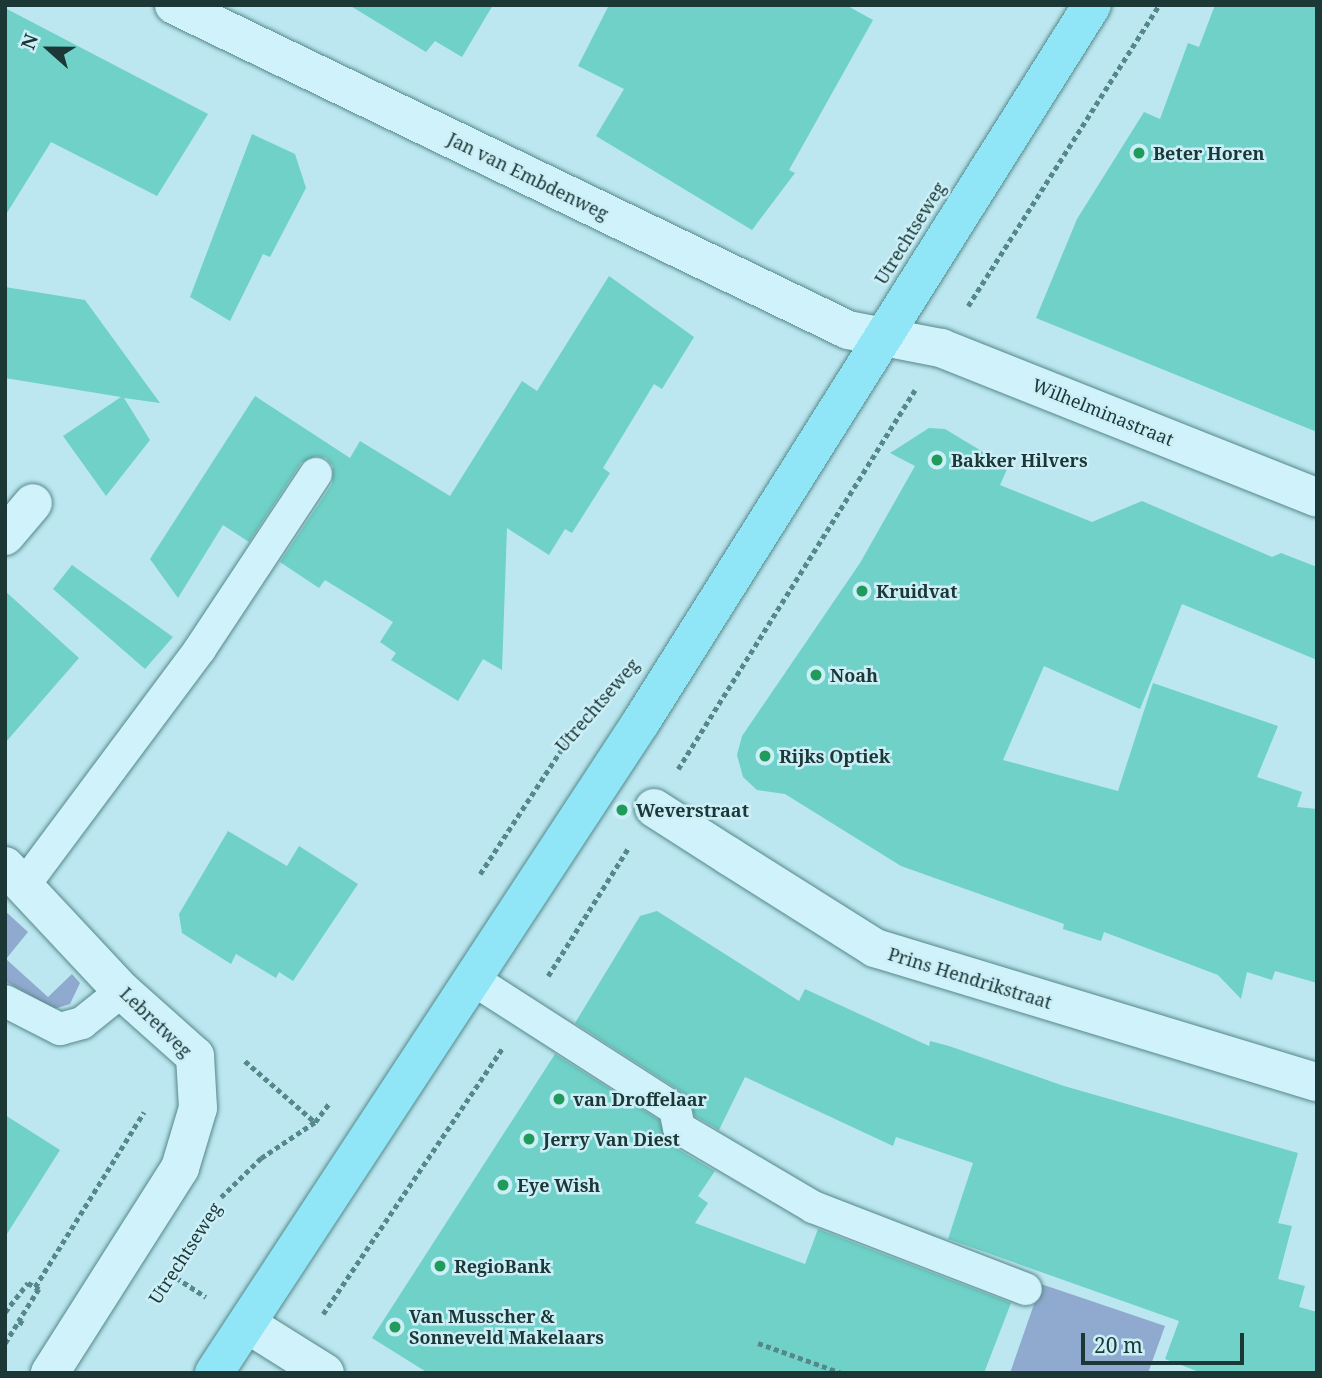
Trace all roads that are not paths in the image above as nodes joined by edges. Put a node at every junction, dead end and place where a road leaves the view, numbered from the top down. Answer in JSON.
{"nodes":[{"id":1,"x":174,"y":5,"type":"edge"},
{"id":2,"x":1092,"y":5,"type":"edge"},
{"id":3,"x":885,"y":337,"type":"junction"},
{"id":4,"x":316,"y":474,"type":"dead end"},
{"id":5,"x":1317,"y":498,"type":"edge"},
{"id":6,"x":33,"y":503,"type":"dead end"},
{"id":7,"x":5,"y":536,"type":"edge"},
{"id":8,"x":654,"y":808,"type":"road end"},
{"id":9,"x":15,"y":875,"type":"edge"},
{"id":10,"x":474,"y":980,"type":"junction"},
{"id":11,"x":122,"y":991,"type":"junction"},
{"id":12,"x":5,"y":1001,"type":"edge"},
{"id":13,"x":1317,"y":1082,"type":"edge"},
{"id":14,"x":1026,"y":1289,"type":"dead end"},
{"id":15,"x":247,"y":1324,"type":"junction"},
{"id":16,"x":311,"y":1364,"type":"edge"},
{"id":17,"x":50,"y":1373,"type":"edge"},
{"id":18,"x":214,"y":1373,"type":"edge"}],
"edges":[{"from":1,"to":3,"type":"street","name":"Jan van Embdenweg"},
{"from":2,"to":3,"type":"main road","name":"Utrechtseweg"},
{"from":3,"to":5,"type":"street","name":"Wilhelminastraat"},
{"from":3,"to":10,"type":"main road","name":"Utrechtseweg"},
{"from":4,"to":9,"type":"lane"},
{"from":6,"to":7,"type":"street"},
{"from":8,"to":13,"type":"street","name":"Prins Hendrikstraat"},
{"from":9,"to":11,"type":"street","name":"Lebretweg"},
{"from":10,"to":14,"type":"lane"},
{"from":10,"to":15,"type":"main road","name":"Utrechtseweg"},
{"from":11,"to":12,"type":"lane"},
{"from":11,"to":17,"type":"street","name":"Lebretweg"},
{"from":15,"to":16,"type":"street"},
{"from":15,"to":18,"type":"main road","name":"Utrechtseweg"}]}
